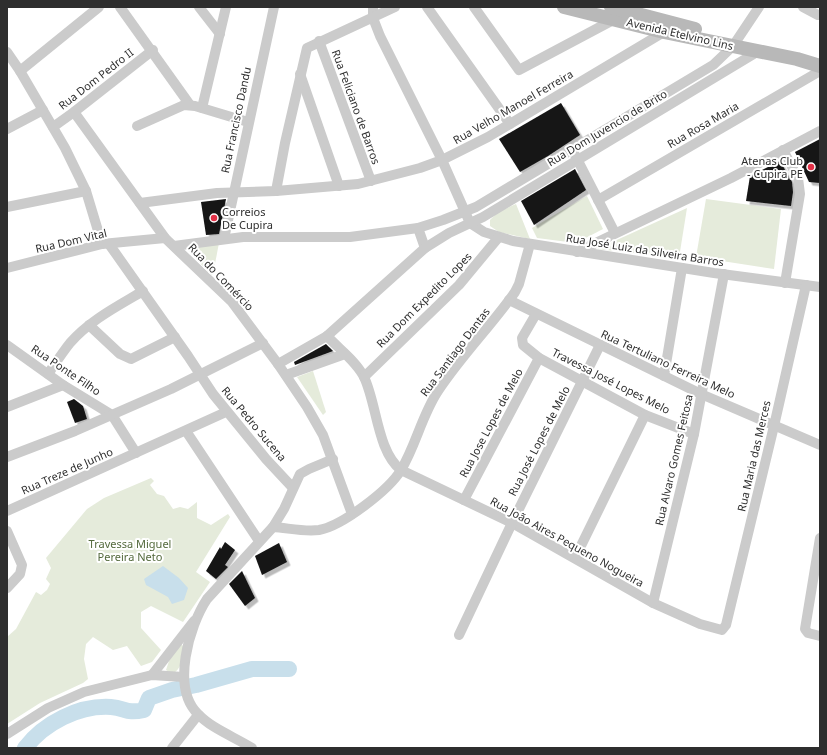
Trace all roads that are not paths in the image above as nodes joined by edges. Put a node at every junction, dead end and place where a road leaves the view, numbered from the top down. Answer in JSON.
{"nodes":[{"id":1,"x":99,"y":7,"type":"edge"},
{"id":2,"x":120,"y":7,"type":"edge"},
{"id":3,"x":199,"y":7,"type":"edge"},
{"id":4,"x":226,"y":7,"type":"edge"},
{"id":5,"x":274,"y":7,"type":"edge"},
{"id":6,"x":373,"y":7,"type":"edge"},
{"id":7,"x":395,"y":7,"type":"edge"},
{"id":8,"x":427,"y":7,"type":"edge"},
{"id":9,"x":474,"y":7,"type":"edge"},
{"id":10,"x":564,"y":7,"type":"edge"},
{"id":11,"x":759,"y":7,"type":"edge"},
{"id":12,"x":803,"y":7,"type":"edge"},
{"id":13,"x":613,"y":13,"type":"edge"},
{"id":14,"x":818,"y":16,"type":"dead end"},
{"id":15,"x":373,"y":18,"type":"junction"},
{"id":16,"x":666,"y":27,"type":"junction"},
{"id":17,"x":220,"y":34,"type":"junction"},
{"id":18,"x":319,"y":41,"type":"junction"},
{"id":19,"x":735,"y":43,"type":"junction"},
{"id":20,"x":153,"y":50,"type":"junction"},
{"id":21,"x":7,"y":52,"type":"edge"},
{"id":22,"x":757,"y":52,"type":"junction"},
{"id":23,"x":797,"y":59,"type":"junction"},
{"id":24,"x":820,"y":66,"type":"edge"},
{"id":25,"x":20,"y":71,"type":"junction"},
{"id":26,"x":820,"y":71,"type":"edge"},
{"id":27,"x":300,"y":74,"type":"junction"},
{"id":28,"x":190,"y":105,"type":"junction"},
{"id":29,"x":202,"y":108,"type":"junction"},
{"id":30,"x":43,"y":110,"type":"junction"},
{"id":31,"x":74,"y":112,"type":"junction"},
{"id":32,"x":248,"y":122,"type":"junction"},
{"id":33,"x":510,"y":124,"type":"junction"},
{"id":34,"x":137,"y":126,"type":"dead end"},
{"id":35,"x":53,"y":127,"type":"junction"},
{"id":36,"x":7,"y":129,"type":"edge"},
{"id":37,"x":820,"y":131,"type":"edge"},
{"id":38,"x":572,"y":149,"type":"junction"},
{"id":39,"x":783,"y":150,"type":"junction"},
{"id":40,"x":442,"y":160,"type":"junction"},
{"id":41,"x":578,"y":160,"type":"junction"},
{"id":42,"x":371,"y":181,"type":"junction"},
{"id":43,"x":339,"y":186,"type":"junction"},
{"id":44,"x":86,"y":191,"type":"junction"},
{"id":45,"x":234,"y":191,"type":"junction"},
{"id":46,"x":276,"y":191,"type":"junction"},
{"id":47,"x":598,"y":200,"type":"junction"},
{"id":48,"x":140,"y":203,"type":"junction"},
{"id":49,"x":7,"y":207,"type":"edge"},
{"id":50,"x":465,"y":213,"type":"junction"},
{"id":51,"x":470,"y":223,"type":"junction"},
{"id":52,"x":418,"y":228,"type":"junction"},
{"id":53,"x":615,"y":233,"type":"junction"},
{"id":54,"x":165,"y":238,"type":"junction"},
{"id":55,"x":498,"y":238,"type":"junction"},
{"id":56,"x":224,"y":239,"type":"junction"},
{"id":57,"x":106,"y":244,"type":"junction"},
{"id":58,"x":530,"y":244,"type":"junction"},
{"id":59,"x":174,"y":246,"type":"junction"},
{"id":60,"x":425,"y":248,"type":"junction"},
{"id":61,"x":577,"y":252,"type":"junction"},
{"id":62,"x":7,"y":268,"type":"edge"},
{"id":63,"x":682,"y":268,"type":"junction"},
{"id":64,"x":724,"y":274,"type":"junction"},
{"id":65,"x":785,"y":283,"type":"junction"},
{"id":66,"x":806,"y":286,"type":"junction"},
{"id":67,"x":820,"y":287,"type":"edge"},
{"id":68,"x":143,"y":291,"type":"junction"},
{"id":69,"x":509,"y":300,"type":"junction"},
{"id":70,"x":536,"y":314,"type":"junction"},
{"id":71,"x":89,"y":325,"type":"junction"},
{"id":72,"x":327,"y":336,"type":"junction"},
{"id":73,"x":175,"y":337,"type":"junction"},
{"id":74,"x":263,"y":343,"type":"junction"},
{"id":75,"x":7,"y":345,"type":"edge"},
{"id":76,"x":600,"y":345,"type":"junction"},
{"id":77,"x":345,"y":354,"type":"junction"},
{"id":78,"x":539,"y":358,"type":"junction"},
{"id":79,"x":278,"y":364,"type":"junction"},
{"id":80,"x":48,"y":374,"type":"junction"},
{"id":81,"x":199,"y":374,"type":"junction"},
{"id":82,"x":286,"y":375,"type":"junction"},
{"id":83,"x":664,"y":376,"type":"junction"},
{"id":84,"x":364,"y":377,"type":"junction"},
{"id":85,"x":583,"y":381,"type":"junction"},
{"id":86,"x":63,"y":385,"type":"junction"},
{"id":87,"x":701,"y":394,"type":"junction"},
{"id":88,"x":7,"y":406,"type":"edge"},
{"id":89,"x":226,"y":412,"type":"junction"},
{"id":90,"x":645,"y":414,"type":"junction"},
{"id":91,"x":112,"y":415,"type":"junction"},
{"id":92,"x":774,"y":426,"type":"junction"},
{"id":93,"x":186,"y":431,"type":"junction"},
{"id":94,"x":694,"y":434,"type":"junction"},
{"id":95,"x":820,"y":445,"type":"edge"},
{"id":96,"x":136,"y":454,"type":"junction"},
{"id":97,"x":7,"y":456,"type":"edge"},
{"id":98,"x":333,"y":459,"type":"junction"},
{"id":99,"x":401,"y":470,"type":"junction"},
{"id":100,"x":293,"y":488,"type":"junction"},
{"id":101,"x":464,"y":500,"type":"junction"},
{"id":102,"x":7,"y":511,"type":"edge"},
{"id":103,"x":352,"y":514,"type":"junction"},
{"id":104,"x":512,"y":523,"type":"junction"},
{"id":105,"x":274,"y":527,"type":"junction"},
{"id":106,"x":7,"y":531,"type":"edge"},
{"id":107,"x":820,"y":538,"type":"edge"},
{"id":108,"x":259,"y":541,"type":"junction"},
{"id":109,"x":575,"y":558,"type":"junction"},
{"id":110,"x":7,"y":588,"type":"edge"},
{"id":111,"x":653,"y":603,"type":"junction"},
{"id":112,"x":196,"y":619,"type":"junction"},
{"id":113,"x":722,"y":630,"type":"joint"},
{"id":114,"x":459,"y":635,"type":"dead end"},
{"id":115,"x":820,"y":636,"type":"edge"},
{"id":116,"x":152,"y":675,"type":"junction"},
{"id":117,"x":184,"y":680,"type":"junction"},
{"id":118,"x":195,"y":711,"type":"junction"},
{"id":119,"x":7,"y":734,"type":"edge"},
{"id":120,"x":172,"y":748,"type":"edge"},
{"id":121,"x":252,"y":748,"type":"edge"}],
"edges":[{"from":1,"to":25,"type":"street"},
{"from":2,"to":20,"type":"street"},
{"from":3,"to":17,"type":"street"},
{"from":4,"to":17,"type":"street"},
{"from":5,"to":32,"type":"street","name":"Rua Francisco Dandu"},
{"from":6,"to":15,"type":"street"},
{"from":7,"to":15,"type":"street"},
{"from":8,"to":33,"type":"street"},
{"from":9,"to":13,"type":"street"},
{"from":10,"to":13,"type":"main road","name":"Avenida Etelvino Lins"},
{"from":11,"to":19,"type":"street","name":"Rua Dom Juvencio de Brito"},
{"from":12,"to":14,"type":"street"},
{"from":13,"to":16,"type":"main road","name":"Avenida Etelvino Lins"},
{"from":15,"to":18,"type":"street"},
{"from":15,"to":40,"type":"street"},
{"from":16,"to":19,"type":"main road","name":"Avenida Etelvino Lins"},
{"from":16,"to":33,"type":"street","name":"Rua Velho Manoel Ferreira"},
{"from":17,"to":29,"type":"street"},
{"from":18,"to":27,"type":"street"},
{"from":18,"to":42,"type":"street","name":"Rua Feliciano de Barros"},
{"from":19,"to":22,"type":"main road","name":"Avenida Etelvino Lins"},
{"from":19,"to":23,"type":"main road","name":"Avenida Etelvino Lins"},
{"from":19,"to":38,"type":"street","name":"Rua Dom Juvencio de Brito"},
{"from":20,"to":28,"type":"street"},
{"from":20,"to":31,"type":"street","name":"Rua Dom Pedro II"},
{"from":21,"to":25,"type":"street","name":"Rua Pedro Sucena"},
{"from":22,"to":23,"type":"main road","name":"Avenida Etelvino Lins"},
{"from":22,"to":41,"type":"street","name":"Rua Dom Juvencio de Brito"},
{"from":23,"to":24,"type":"main road","name":"Avenida Etelvino Lins"},
{"from":25,"to":30,"type":"street","name":"Rua Pedro Sucena"},
{"from":26,"to":47,"type":"street","name":"Rua Rosa Maria"},
{"from":27,"to":43,"type":"street"},
{"from":27,"to":46,"type":"street"},
{"from":28,"to":29,"type":"street"},
{"from":28,"to":34,"type":"street"},
{"from":29,"to":32,"type":"street"},
{"from":30,"to":35,"type":"street","name":"Rua Pedro Sucena"},
{"from":30,"to":36,"type":"street"},
{"from":31,"to":35,"type":"street","name":"Rua Dom Pedro II"},
{"from":31,"to":48,"type":"street","name":"Rua do Comércio"},
{"from":32,"to":45,"type":"street","name":"Rua Francisco Dandu"},
{"from":33,"to":40,"type":"street","name":"Rua Velho Manoel Ferreira"},
{"from":35,"to":44,"type":"street","name":"Rua Pedro Sucena"},
{"from":37,"to":39,"type":"street"},
{"from":38,"to":41,"type":"street"},
{"from":38,"to":50,"type":"street","name":"Rua Dom Juvencio de Brito"},
{"from":39,"to":53,"type":"street"},
{"from":39,"to":65,"type":"street"},
{"from":40,"to":42,"type":"street","name":"Rua Velho Manoel Ferreira"},
{"from":40,"to":50,"type":"street"},
{"from":41,"to":47,"type":"street"},
{"from":41,"to":51,"type":"street","name":"Rua Dom Juvencio de Brito"},
{"from":42,"to":43,"type":"street","name":"Rua Velho Manoel Ferreira"},
{"from":43,"to":46,"type":"street","name":"Rua Velho Manoel Ferreira"},
{"from":44,"to":49,"type":"street"},
{"from":44,"to":57,"type":"street","name":"Rua Pedro Sucena"},
{"from":45,"to":46,"type":"street","name":"Rua Velho Manoel Ferreira"},
{"from":45,"to":48,"type":"street","name":"Rua Velho Manoel Ferreira"},
{"from":45,"to":56,"type":"street","name":"Rua Francisco Dandu"},
{"from":47,"to":53,"type":"street"},
{"from":48,"to":54,"type":"street","name":"Rua do Comércio"},
{"from":50,"to":51,"type":"street"},
{"from":50,"to":52,"type":"street","name":"Rua Dom Juvencio de Brito"},
{"from":51,"to":55,"type":"street","name":"Rua José Luiz da Silveira Barros"},
{"from":51,"to":60,"type":"street","name":"Rua Dom Juvencio de Brito"},
{"from":52,"to":56,"type":"street","name":"Rua Dom Juvencio de Brito"},
{"from":52,"to":60,"type":"street"},
{"from":53,"to":61,"type":"street"},
{"from":54,"to":57,"type":"street","name":"Rua Dom Vital"},
{"from":54,"to":59,"type":"street","name":"Rua do Comércio"},
{"from":55,"to":58,"type":"street","name":"Rua José Luiz da Silveira Barros"},
{"from":55,"to":84,"type":"street","name":"Rua Dom Expedito Lopes"},
{"from":56,"to":59,"type":"street","name":"Rua Dom Juvencio de Brito"},
{"from":57,"to":62,"type":"street","name":"Rua Dom Vital"},
{"from":57,"to":68,"type":"street","name":"Rua Pedro Sucena"},
{"from":58,"to":61,"type":"street","name":"Rua José Luiz da Silveira Barros"},
{"from":58,"to":69,"type":"street","name":"Rua Santiago Dantas"},
{"from":59,"to":74,"type":"street","name":"Rua do Comércio"},
{"from":60,"to":72,"type":"street","name":"Rua Dom Juvencio de Brito"},
{"from":61,"to":63,"type":"street","name":"Rua José Luiz da Silveira Barros"},
{"from":63,"to":64,"type":"street","name":"Rua José Luiz da Silveira Barros"},
{"from":63,"to":83,"type":"street"},
{"from":64,"to":65,"type":"street","name":"Rua José Luiz da Silveira Barros"},
{"from":64,"to":87,"type":"street","name":"Rua Alvaro Gomes Feitosa"},
{"from":65,"to":66,"type":"street","name":"Rua José Luiz da Silveira Barros"},
{"from":66,"to":67,"type":"street","name":"Rua José Luiz da Silveira Barros"},
{"from":66,"to":92,"type":"street","name":"Rua Maria das Merces"},
{"from":68,"to":71,"type":"street"},
{"from":68,"to":73,"type":"street","name":"Rua Pedro Sucena"},
{"from":69,"to":70,"type":"street","name":"Rua Tertuliano Ferreira Melo"},
{"from":69,"to":99,"type":"street","name":"Rua Santiago Dantas"},
{"from":70,"to":76,"type":"street","name":"Rua Tertuliano Ferreira Melo"},
{"from":70,"to":78,"type":"street","name":"Travessa José Lopes Melo"},
{"from":71,"to":73,"type":"street"},
{"from":71,"to":80,"type":"street"},
{"from":72,"to":77,"type":"street"},
{"from":72,"to":79,"type":"street","name":"Rua Dom Juvencio de Brito"},
{"from":73,"to":81,"type":"street","name":"Rua Pedro Sucena"},
{"from":74,"to":79,"type":"street","name":"Rua do Comércio"},
{"from":74,"to":81,"type":"street"},
{"from":75,"to":80,"type":"street","name":"Rua Ponte Filho"},
{"from":76,"to":83,"type":"street","name":"Rua Tertuliano Ferreira Melo"},
{"from":76,"to":85,"type":"street","name":"Rua José Lopes de Melo"},
{"from":77,"to":82,"type":"street"},
{"from":77,"to":84,"type":"street"},
{"from":78,"to":85,"type":"street","name":"Travessa José Lopes Melo"},
{"from":78,"to":101,"type":"street","name":"Rua Jose Lopes de Melo"},
{"from":79,"to":82,"type":"street","name":"Rua do Comércio"},
{"from":80,"to":86,"type":"street","name":"Rua Ponte Filho"},
{"from":81,"to":89,"type":"street","name":"Rua Pedro Sucena"},
{"from":81,"to":91,"type":"street"},
{"from":82,"to":98,"type":"street","name":"Rua do Comércio"},
{"from":83,"to":87,"type":"street","name":"Rua Tertuliano Ferreira Melo"},
{"from":84,"to":99,"type":"street"},
{"from":85,"to":90,"type":"street","name":"Travessa José Lopes Melo"},
{"from":85,"to":104,"type":"street","name":"Rua José Lopes de Melo"},
{"from":86,"to":88,"type":"street"},
{"from":86,"to":91,"type":"street","name":"Rua Ponte Filho"},
{"from":87,"to":92,"type":"street","name":"Rua Tertuliano Ferreira Melo"},
{"from":87,"to":94,"type":"street","name":"Rua Alvaro Gomes Feitosa"},
{"from":89,"to":93,"type":"street","name":"Rua Treze de Junho"},
{"from":89,"to":100,"type":"street","name":"Rua Pedro Sucena"},
{"from":90,"to":94,"type":"street","name":"Travessa José Lopes Melo"},
{"from":90,"to":109,"type":"street"},
{"from":91,"to":96,"type":"street"},
{"from":91,"to":97,"type":"street"},
{"from":92,"to":95,"type":"street","name":"Rua Tertuliano Ferreira Melo"},
{"from":92,"to":113,"type":"street","name":"Rua Maria das Merces"},
{"from":93,"to":96,"type":"street","name":"Rua Treze de Junho"},
{"from":93,"to":108,"type":"street"},
{"from":94,"to":111,"type":"street","name":"Rua Alvaro Gomes Feitosa"},
{"from":96,"to":102,"type":"street","name":"Rua Treze de Junho"},
{"from":98,"to":100,"type":"street"},
{"from":98,"to":103,"type":"street","name":"Rua do Comércio"},
{"from":99,"to":101,"type":"street","name":"Rua João Aires Pequeno Nogueira"},
{"from":99,"to":103,"type":"street","name":"Rua Santiago Dantas"},
{"from":100,"to":105,"type":"street"},
{"from":101,"to":104,"type":"street","name":"Rua João Aires Pequeno Nogueira"},
{"from":103,"to":105,"type":"street","name":"Rua Santiago Dantas"},
{"from":104,"to":109,"type":"street","name":"Rua João Aires Pequeno Nogueira"},
{"from":104,"to":114,"type":"street","name":"Rua José Lopes de Melo"},
{"from":105,"to":108,"type":"street"},
{"from":106,"to":110,"type":"street"},
{"from":107,"to":115,"type":"street"},
{"from":108,"to":112,"type":"street"},
{"from":109,"to":111,"type":"street","name":"Rua João Aires Pequeno Nogueira"},
{"from":111,"to":113,"type":"street","name":"Rua João Aires Pequeno Nogueira"},
{"from":112,"to":116,"type":"street"},
{"from":112,"to":117,"type":"street"},
{"from":116,"to":117,"type":"street"},
{"from":116,"to":119,"type":"street"},
{"from":117,"to":118,"type":"street"},
{"from":118,"to":120,"type":"street"},
{"from":118,"to":121,"type":"street"}]}
